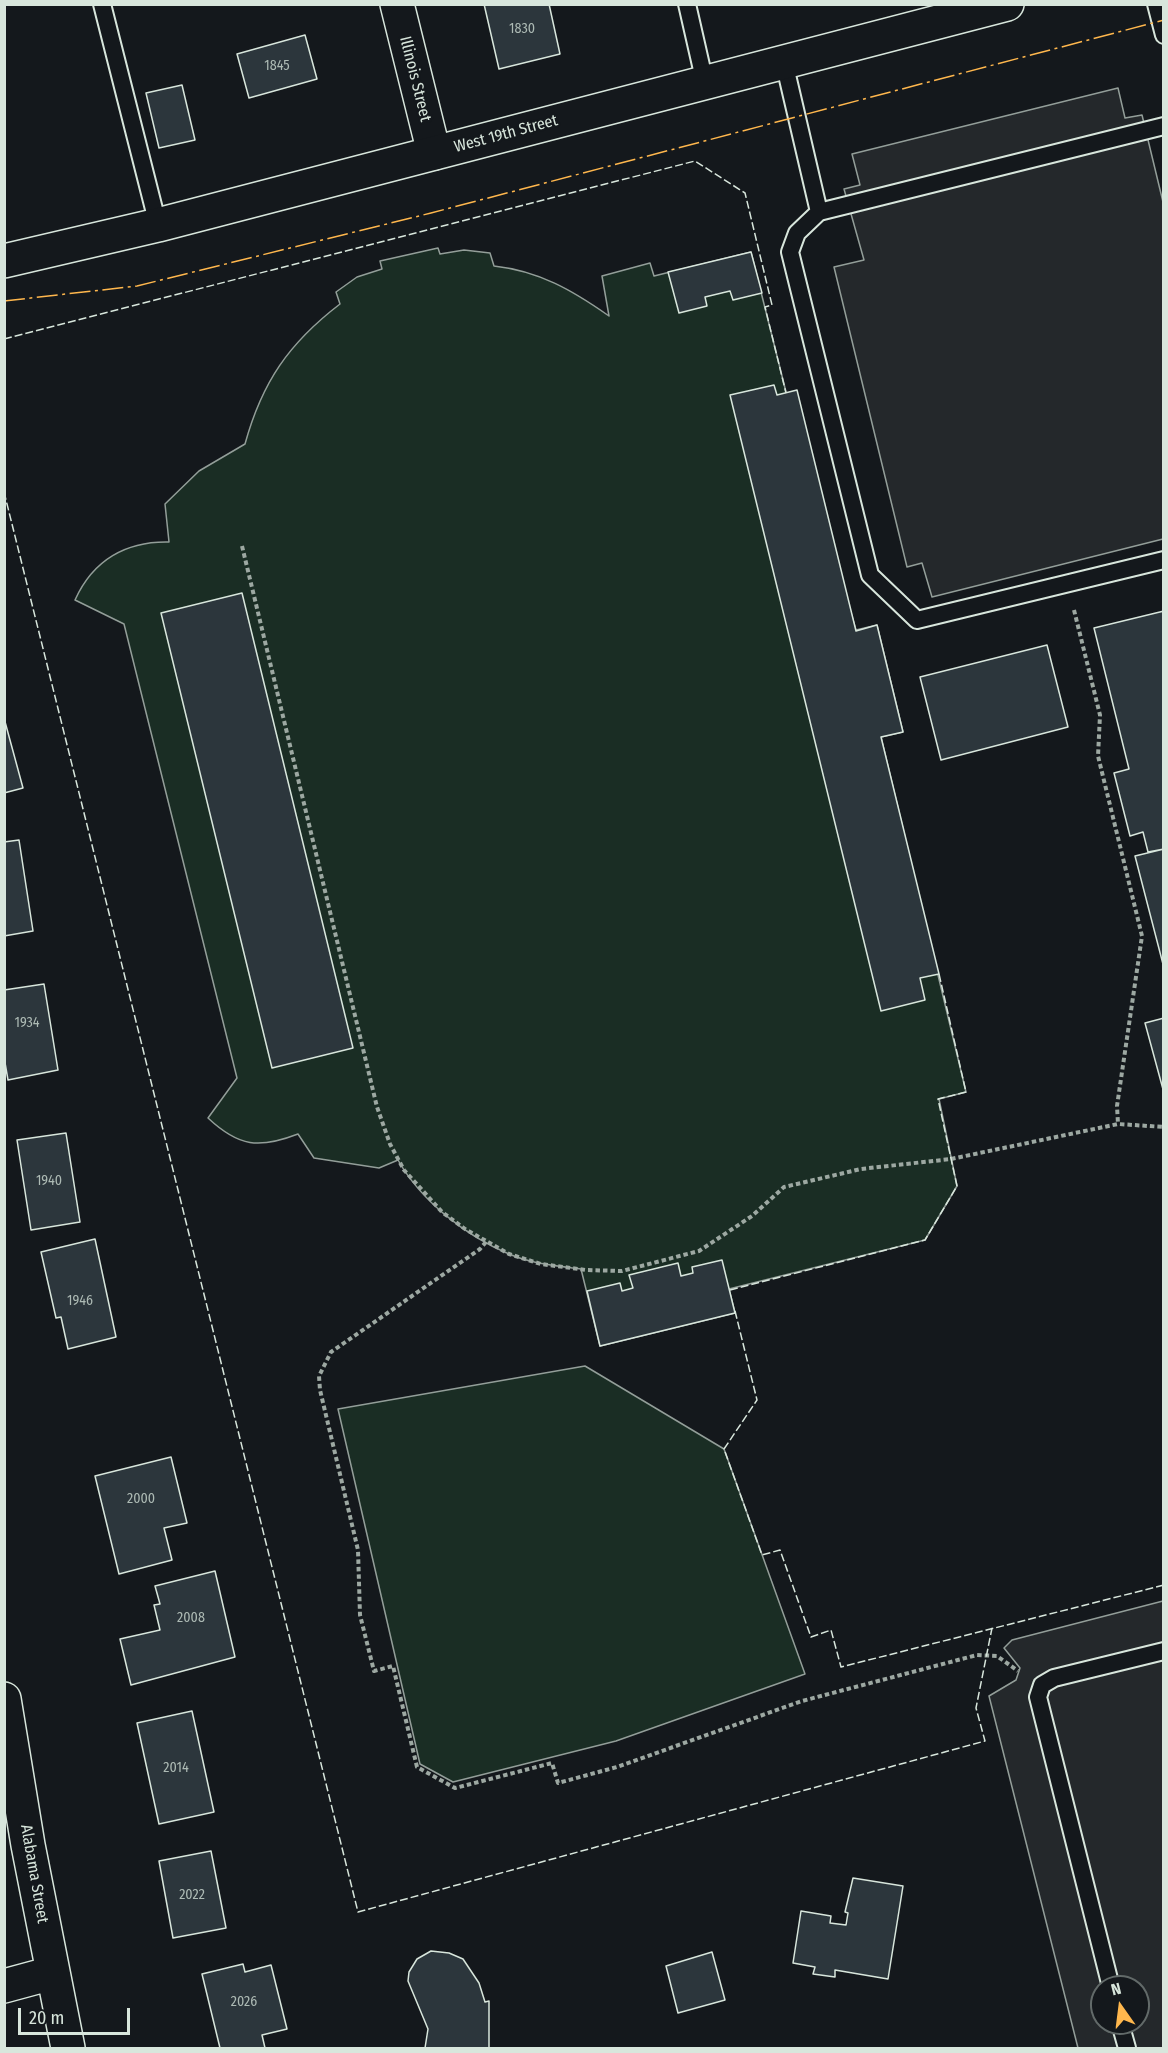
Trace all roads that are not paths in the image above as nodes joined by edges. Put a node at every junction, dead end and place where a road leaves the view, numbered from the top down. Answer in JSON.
{"nodes":[{"id":1,"x":102,"y":4,"type":"edge"},
{"id":2,"x":397,"y":4,"type":"edge"},
{"id":3,"x":687,"y":4,"type":"edge"},
{"id":4,"x":1156,"y":4,"type":"edge"},
{"id":5,"x":998,"y":6,"type":"edge"},
{"id":6,"x":1164,"y":35,"type":"edge"},
{"id":7,"x":784,"y":62,"type":"junction"},
{"id":8,"x":705,"y":83,"type":"junction"},
{"id":9,"x":1164,"y":126,"type":"edge"},
{"id":10,"x":434,"y":153,"type":"junction"},
{"id":11,"x":819,"y":212,"type":"junction"},
{"id":12,"x":158,"y":225,"type":"junction"},
{"id":13,"x":4,"y":261,"type":"edge"},
{"id":14,"x":1164,"y":560,"type":"edge"},
{"id":15,"x":1164,"y":1651,"type":"edge"},
{"id":16,"x":4,"y":1699,"type":"edge"},
{"id":17,"x":52,"y":1973,"type":"junction"},
{"id":18,"x":1108,"y":1975,"type":"edge"},
{"id":19,"x":4,"y":1986,"type":"edge"},
{"id":20,"x":68,"y":2049,"type":"edge"}],
"edges":[{"from":1,"to":12,"type":"lane"},
{"from":2,"to":10,"type":"main road","name":"Illinois Street"},
{"from":3,"to":8,"type":"lane"},
{"from":4,"to":6,"type":"lane"},
{"from":5,"to":7,"type":"main road","name":"West 19th Street"},
{"from":7,"to":8,"type":"main road","name":"West 19th Street"},
{"from":7,"to":11,"type":"lane"},
{"from":8,"to":10,"type":"main road","name":"West 19th Street"},
{"from":9,"to":11,"type":"lane"},
{"from":10,"to":12,"type":"main road","name":"West 19th Street"},
{"from":11,"to":14,"type":"lane"},
{"from":12,"to":13,"type":"main road","name":"West 19th Street"},
{"from":15,"to":18,"type":"lane"},
{"from":16,"to":17,"type":"main road","name":"Alabama Street"},
{"from":17,"to":19,"type":"main road"},
{"from":17,"to":20,"type":"main road","name":"Alabama Street"}]}
